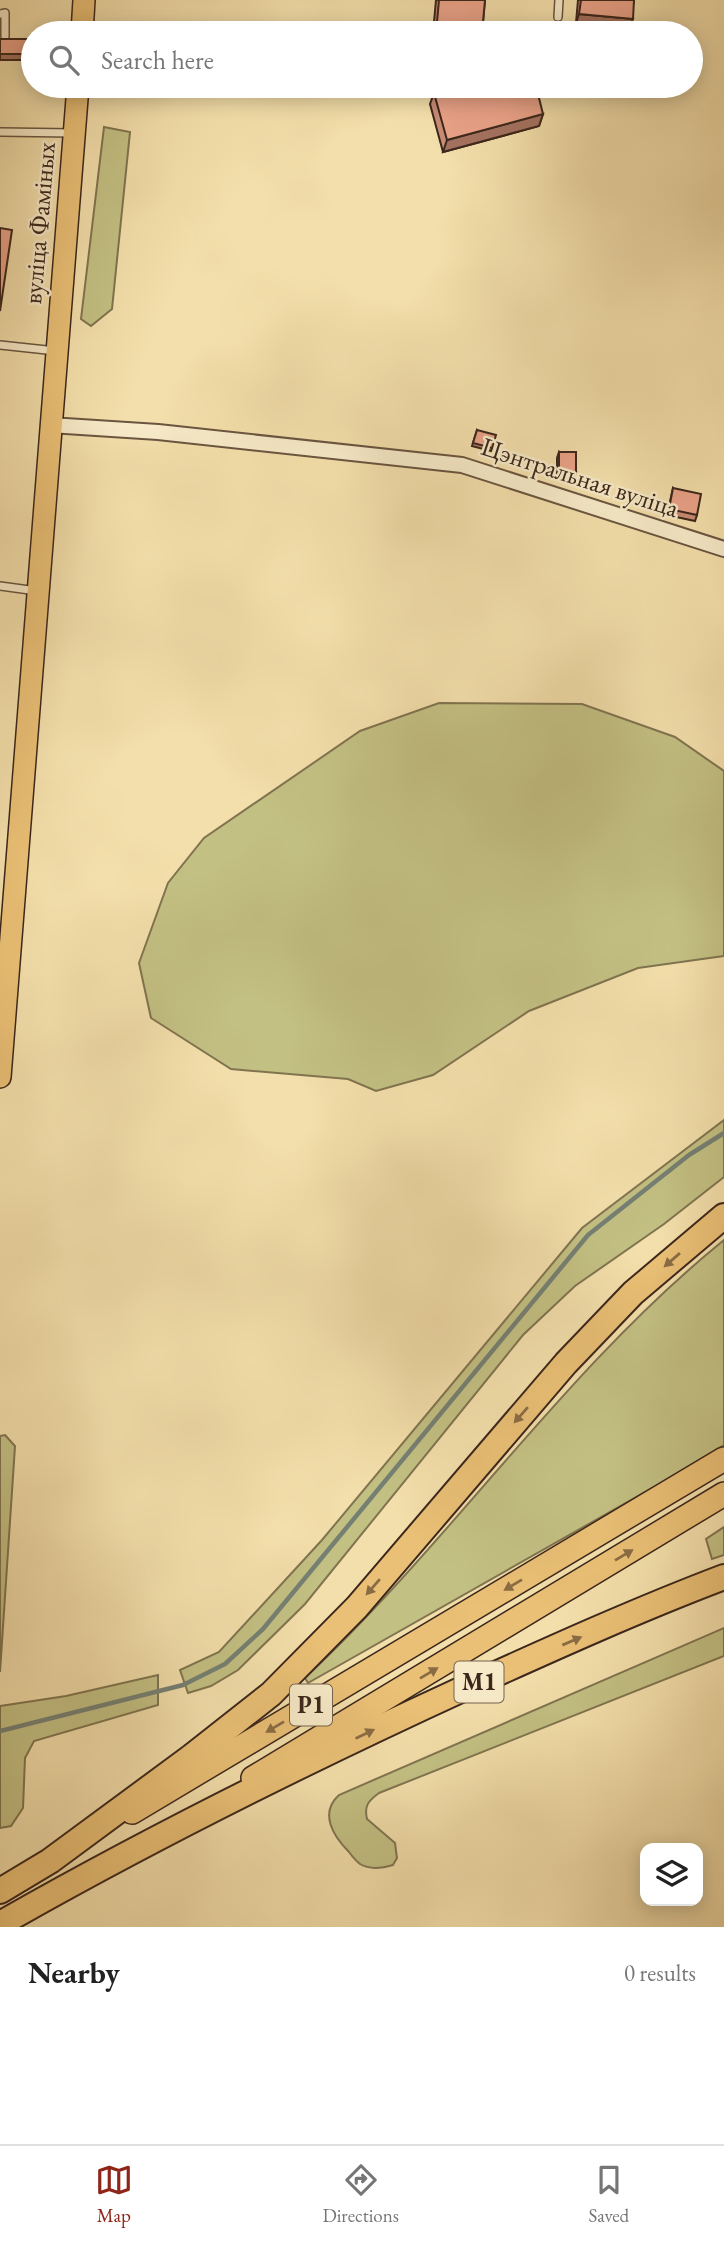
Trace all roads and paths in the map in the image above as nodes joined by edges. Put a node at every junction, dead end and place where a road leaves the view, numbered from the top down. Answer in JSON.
{"nodes":[{"id":1,"x":84,"y":0,"type":"edge"},
{"id":2,"x":559,"y":0,"type":"edge"},
{"id":3,"x":0,"y":14,"type":"edge"},
{"id":4,"x":558,"y":17,"type":"dead end"},
{"id":5,"x":83,"y":21,"type":"edge"},
{"id":6,"x":5,"y":36,"type":"edge"},
{"id":7,"x":77,"y":98,"type":"edge"},
{"id":8,"x":0,"y":132,"type":"edge"},
{"id":9,"x":74,"y":133,"type":"junction"},
{"id":10,"x":0,"y":345,"type":"edge"},
{"id":11,"x":56,"y":351,"type":"junction"},
{"id":12,"x":50,"y":425,"type":"junction"},
{"id":13,"x":724,"y":549,"type":"edge"},
{"id":14,"x":0,"y":586,"type":"edge"},
{"id":15,"x":37,"y":591,"type":"junction"},
{"id":16,"x":0,"y":1077,"type":"edge"},
{"id":17,"x":724,"y":1216,"type":"edge"},
{"id":18,"x":724,"y":1459,"type":"edge"},
{"id":19,"x":724,"y":1494,"type":"edge"},
{"id":20,"x":724,"y":1577,"type":"edge"},
{"id":21,"x":50,"y":1861,"type":"junction"},
{"id":22,"x":81,"y":1878,"type":"junction"},
{"id":23,"x":0,"y":1891,"type":"edge"},
{"id":24,"x":0,"y":1924,"type":"edge"}],
"edges":[{"from":1,"to":5,"type":"main road"},
{"from":2,"to":4,"type":"lane"},
{"from":3,"to":6,"type":"lane"},
{"from":7,"to":9,"type":"main road","name":"вуліца Фаміных"},
{"from":8,"to":9,"type":"lane"},
{"from":9,"to":11,"type":"main road","name":"вуліца Фаміных"},
{"from":10,"to":11,"type":"lane"},
{"from":11,"to":12,"type":"main road","name":"вуліца Фаміных"},
{"from":12,"to":13,"type":"street","name":"Цэнтральная вуліца"},
{"from":12,"to":15,"type":"main road","name":"вуліца Фаміных"},
{"from":14,"to":15,"type":"lane"},
{"from":15,"to":16,"type":"main road","name":"вуліца Фаміных"},
{"from":17,"to":21,"type":"highway","one_way":true},
{"from":18,"to":21,"type":"highway","number":"Р1","one_way":true},
{"from":22,"to":19,"type":"highway","number":"Р1","one_way":true},
{"from":22,"to":20,"type":"highway","number":"М1","one_way":true},
{"from":21,"to":23,"type":"highway"},
{"from":22,"to":24,"type":"highway","number":"М1"}]}
